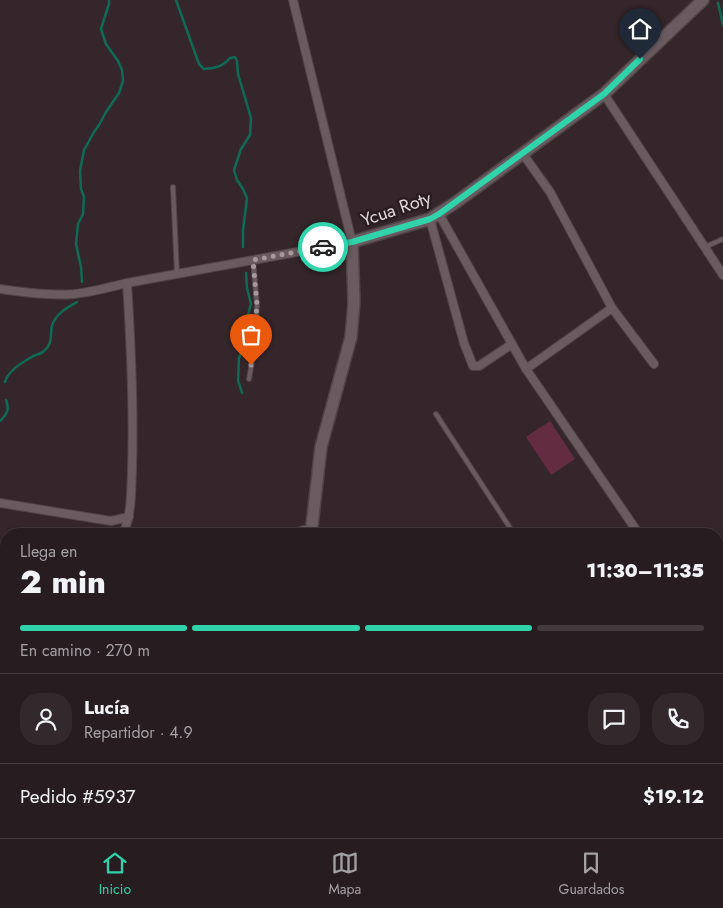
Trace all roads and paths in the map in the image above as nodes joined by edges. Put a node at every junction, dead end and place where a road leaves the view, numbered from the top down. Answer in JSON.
{"nodes":[{"id":1,"x":292,"y":0,"type":"edge"},
{"id":2,"x":703,"y":0,"type":"edge"},
{"id":3,"x":604,"y":94,"type":"junction"},
{"id":4,"x":523,"y":154,"type":"junction"},
{"id":5,"x":173,"y":187,"type":"dead end"},
{"id":6,"x":434,"y":216,"type":"junction"},
{"id":7,"x":723,"y":239,"type":"edge"},
{"id":8,"x":352,"y":242,"type":"junction"},
{"id":9,"x":705,"y":248,"type":"junction"},
{"id":10,"x":253,"y":260,"type":"junction"},
{"id":11,"x":177,"y":274,"type":"junction"},
{"id":12,"x":723,"y":275,"type":"edge"},
{"id":13,"x":128,"y":283,"type":"junction"},
{"id":14,"x":0,"y":289,"type":"edge"},
{"id":15,"x":612,"y":308,"type":"junction"},
{"id":16,"x":512,"y":344,"type":"junction"},
{"id":17,"x":654,"y":364,"type":"dead end"},
{"id":18,"x":526,"y":368,"type":"junction"},
{"id":19,"x":249,"y":379,"type":"dead end"},
{"id":20,"x":436,"y":414,"type":"dead end"},
{"id":21,"x":0,"y":503,"type":"edge"},
{"id":22,"x":129,"y":517,"type":"junction"},
{"id":23,"x":125,"y":528,"type":"edge"},
{"id":24,"x":311,"y":528,"type":"edge"},
{"id":25,"x":510,"y":528,"type":"edge"},
{"id":26,"x":633,"y":528,"type":"edge"}],
"edges":[{"from":1,"to":8,"type":"street"},
{"from":2,"to":3,"type":"street","name":"Ycua Roty"},
{"from":3,"to":4,"type":"street","name":"Ycua Roty"},
{"from":3,"to":9,"type":"street"},
{"from":4,"to":6,"type":"street","name":"Ycua Roty"},
{"from":4,"to":15,"type":"street"},
{"from":5,"to":11,"type":"lane"},
{"from":6,"to":8,"type":"street","name":"Ycua Roty"},
{"from":6,"to":16,"type":"street"},
{"from":6,"to":16,"type":"street"},
{"from":7,"to":9,"type":"lane"},
{"from":8,"to":10,"type":"street","name":"Ycua Roty"},
{"from":8,"to":24,"type":"street"},
{"from":9,"to":12,"type":"street"},
{"from":10,"to":11,"type":"street","name":"Ycua Roty"},
{"from":10,"to":19,"type":"lane"},
{"from":11,"to":13,"type":"street","name":"Ycua Roty"},
{"from":13,"to":14,"type":"street","name":"Ycua Roty"},
{"from":13,"to":22,"type":"street"},
{"from":15,"to":17,"type":"street"},
{"from":15,"to":18,"type":"street"},
{"from":16,"to":18,"type":"street"},
{"from":18,"to":26,"type":"street"},
{"from":20,"to":25,"type":"lane"},
{"from":21,"to":22,"type":"street"},
{"from":22,"to":23,"type":"street"}]}
